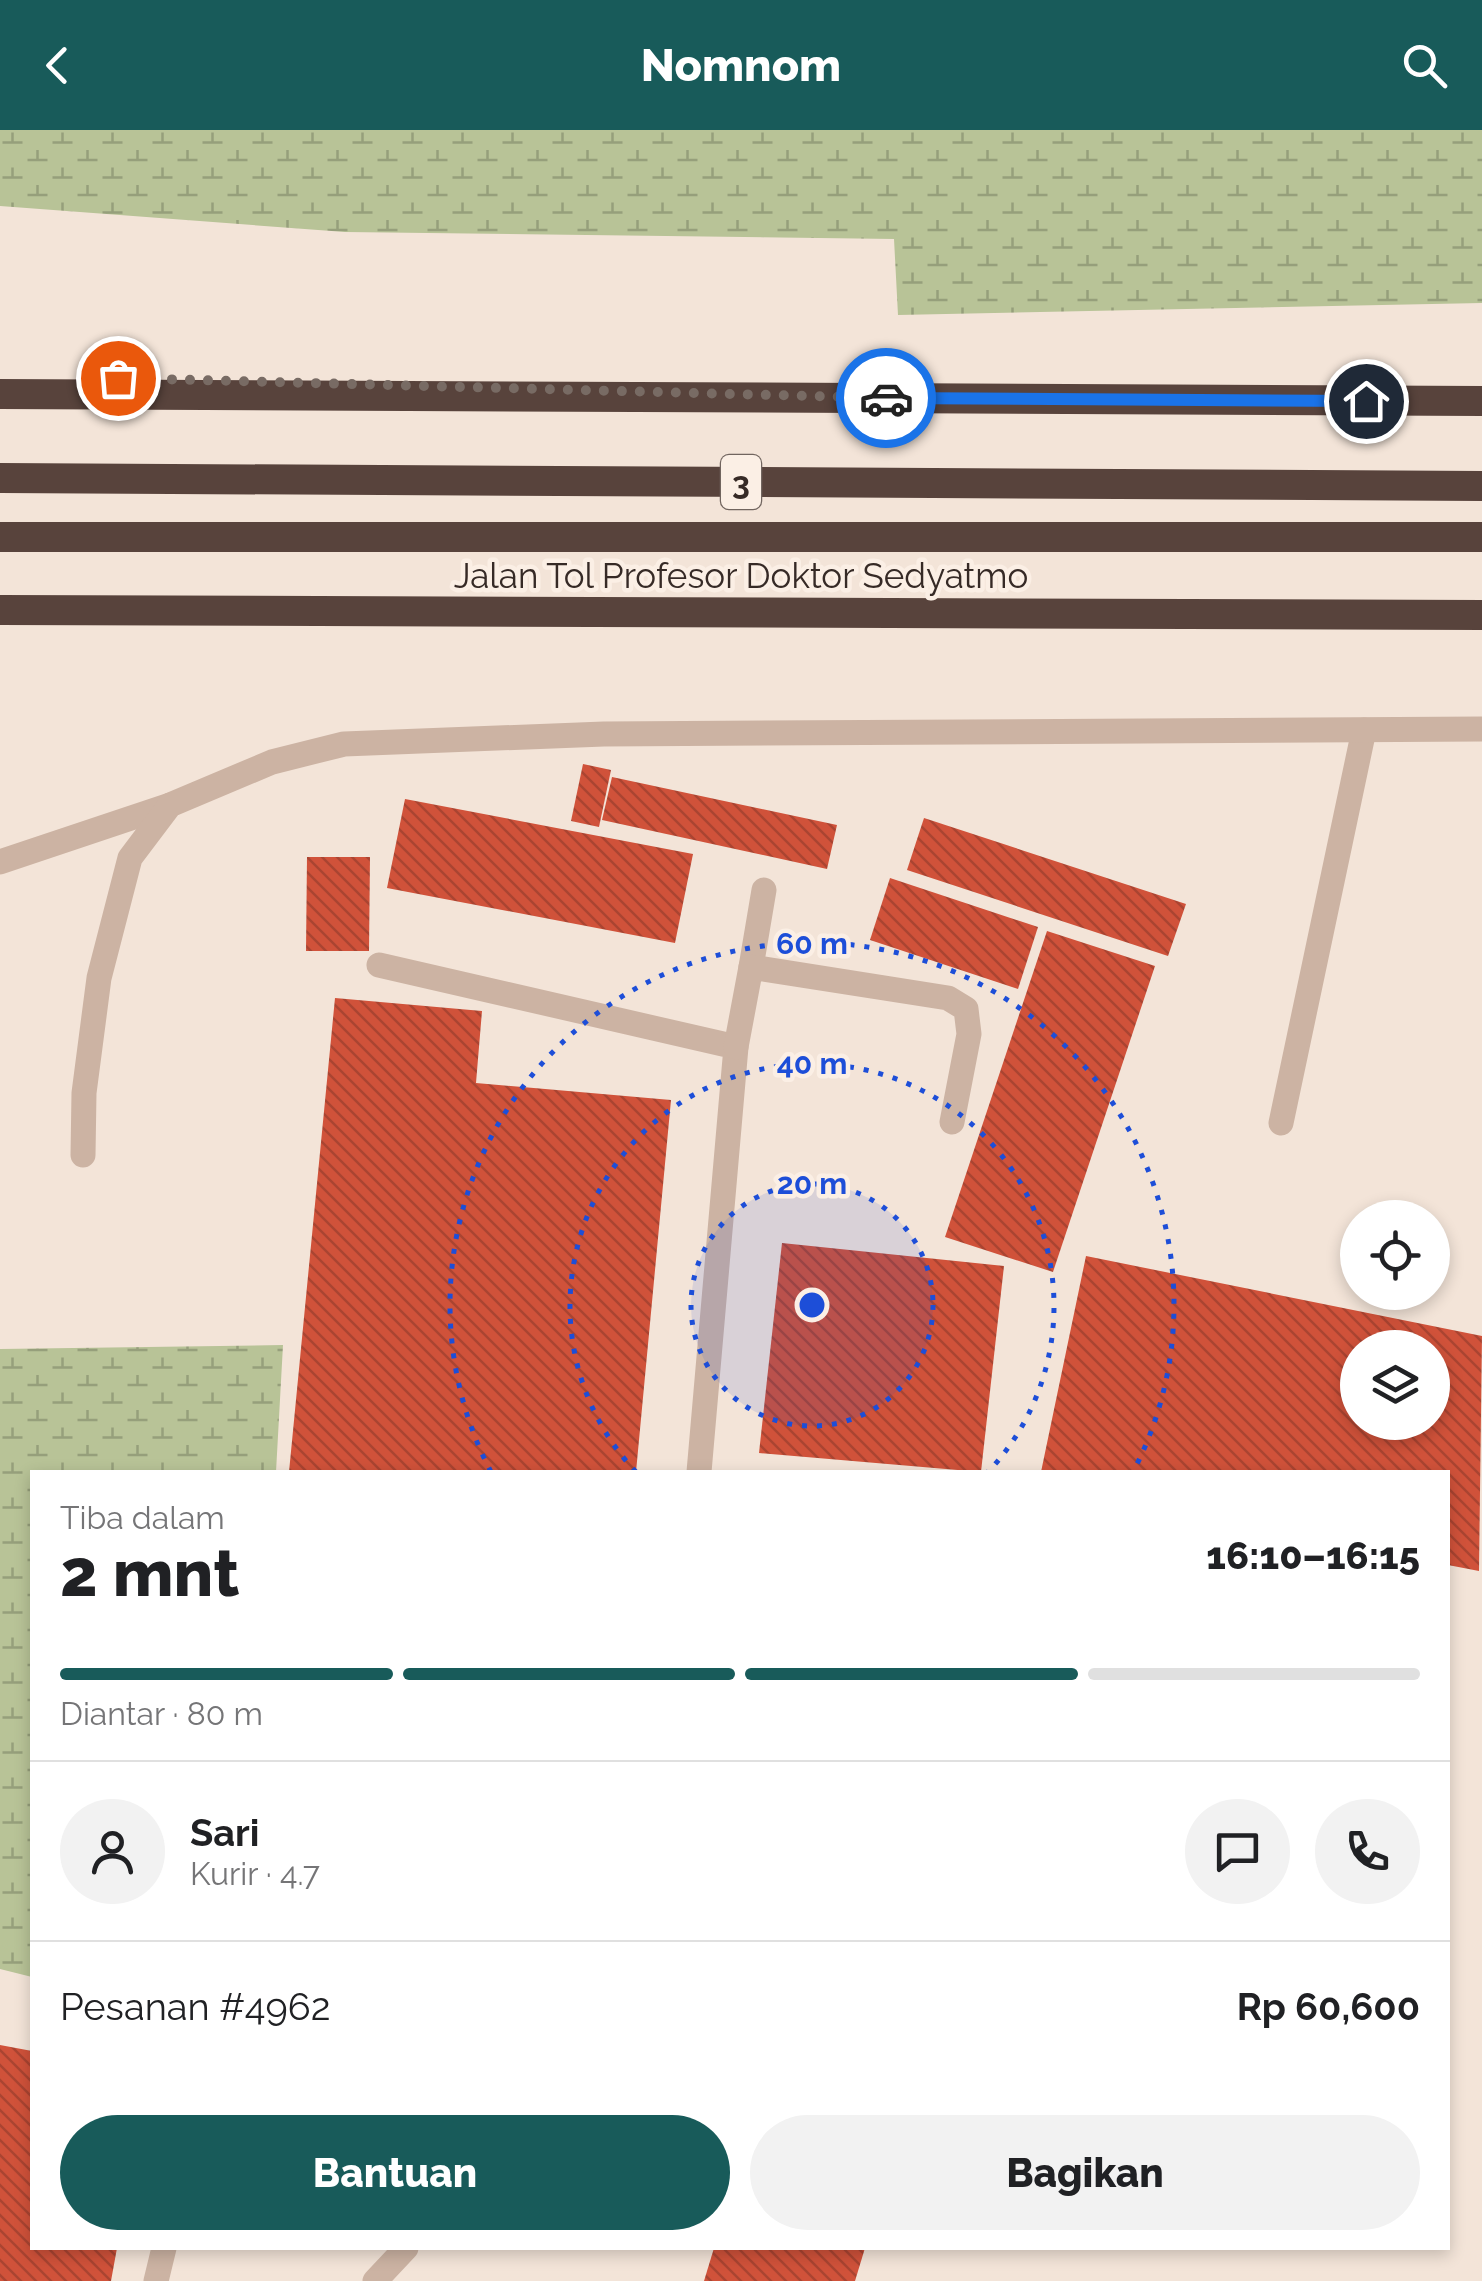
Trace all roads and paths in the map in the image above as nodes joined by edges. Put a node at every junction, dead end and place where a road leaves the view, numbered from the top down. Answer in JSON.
{"nodes":[{"id":1,"x":0,"y":375,"type":"edge"},
{"id":2,"x":0,"y":394,"type":"edge"},
{"id":3,"x":943,"y":399,"type":"junction"},
{"id":4,"x":1482,"y":401,"type":"edge"},
{"id":5,"x":0,"y":478,"type":"edge"},
{"id":6,"x":1482,"y":486,"type":"edge"},
{"id":7,"x":1482,"y":536,"type":"edge"},
{"id":8,"x":0,"y":537,"type":"edge"},
{"id":9,"x":0,"y":610,"type":"edge"},
{"id":10,"x":1482,"y":615,"type":"edge"},
{"id":11,"x":1482,"y":729,"type":"edge"},
{"id":12,"x":1364,"y":730,"type":"junction"},
{"id":13,"x":170,"y":805,"type":"junction"},
{"id":14,"x":0,"y":862,"type":"edge"},
{"id":15,"x":764,"y":890,"type":"dead end"},
{"id":16,"x":379,"y":964,"type":"dead end"},
{"id":17,"x":751,"y":967,"type":"junction"},
{"id":18,"x":736,"y":1047,"type":"junction"},
{"id":19,"x":952,"y":1122,"type":"dead end"},
{"id":20,"x":1281,"y":1123,"type":"dead end"},
{"id":21,"x":84,"y":1155,"type":"dead end"},
{"id":22,"x":699,"y":1470,"type":"edge"},
{"id":23,"x":164,"y":2250,"type":"edge"},
{"id":24,"x":404,"y":2250,"type":"edge"},
{"id":25,"x":156,"y":2281,"type":"edge"},
{"id":26,"x":375,"y":2281,"type":"edge"}],
"edges":[{"from":1,"to":3,"type":"highway"},
{"from":2,"to":3,"type":"highway"},
{"from":3,"to":4,"type":"highway"},
{"from":5,"to":6,"type":"highway","number":"3"},
{"from":7,"to":8,"type":"highway","name":"Jalan Tol Profesor Doktor Sedyatmo","number":"3"},
{"from":9,"to":10,"type":"highway","name":"Jalan Tol Profesor Doktor Sedyatmo"},
{"from":11,"to":12,"type":"lane"},
{"from":12,"to":13,"type":"lane"},
{"from":12,"to":20,"type":"lane"},
{"from":13,"to":14,"type":"lane"},
{"from":13,"to":21,"type":"lane"},
{"from":15,"to":17,"type":"lane"},
{"from":16,"to":18,"type":"lane"},
{"from":17,"to":18,"type":"lane"},
{"from":17,"to":19,"type":"lane"},
{"from":18,"to":22,"type":"lane"},
{"from":23,"to":25,"type":"lane"},
{"from":24,"to":26,"type":"lane"}]}
